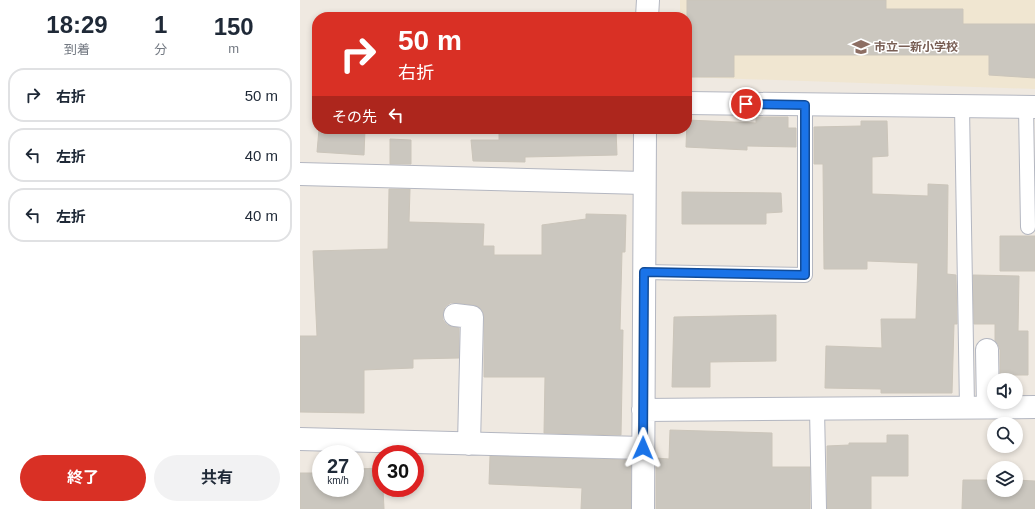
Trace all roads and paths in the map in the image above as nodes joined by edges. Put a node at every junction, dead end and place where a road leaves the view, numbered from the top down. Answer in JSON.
{"nodes":[{"id":1,"x":648,"y":0,"type":"edge"},
{"id":2,"x":647,"y":12,"type":"edge"},
{"id":3,"x":692,"y":103,"type":"edge"},
{"id":4,"x":805,"y":105,"type":"junction"},
{"id":5,"x":962,"y":107,"type":"junction"},
{"id":6,"x":1031,"y":107,"type":"edge"},
{"id":7,"x":645,"y":134,"type":"edge"},
{"id":8,"x":300,"y":174,"type":"edge"},
{"id":9,"x":644,"y":183,"type":"junction"},
{"id":10,"x":1028,"y":227,"type":"dead end"},
{"id":11,"x":644,"y":272,"type":"junction"},
{"id":12,"x":455,"y":315,"type":"dead end"},
{"id":13,"x":987,"y":350,"type":"dead end"},
{"id":14,"x":978,"y":407,"type":"junction"},
{"id":15,"x":1035,"y":407,"type":"edge"},
{"id":16,"x":817,"y":409,"type":"junction"},
{"id":17,"x":643,"y":410,"type":"junction"},
{"id":18,"x":300,"y":439,"type":"edge"},
{"id":19,"x":469,"y":444,"type":"junction"},
{"id":20,"x":643,"y":448,"type":"junction"},
{"id":21,"x":642,"y":509,"type":"edge"},
{"id":22,"x":819,"y":509,"type":"edge"}],
"edges":[{"from":1,"to":2,"type":"street"},
{"from":3,"to":4,"type":"street"},
{"from":4,"to":5,"type":"street"},
{"from":4,"to":11,"type":"lane"},
{"from":5,"to":6,"type":"street"},
{"from":5,"to":14,"type":"lane"},
{"from":6,"to":10,"type":"lane"},
{"from":7,"to":9,"type":"street"},
{"from":8,"to":9,"type":"street"},
{"from":9,"to":11,"type":"street"},
{"from":11,"to":17,"type":"street"},
{"from":12,"to":19,"type":"street"},
{"from":13,"to":14,"type":"street"},
{"from":14,"to":15,"type":"street"},
{"from":14,"to":16,"type":"street"},
{"from":16,"to":17,"type":"street"},
{"from":16,"to":22,"type":"lane"},
{"from":17,"to":20,"type":"street"},
{"from":18,"to":19,"type":"street"},
{"from":19,"to":20,"type":"street"},
{"from":20,"to":21,"type":"street"}]}
